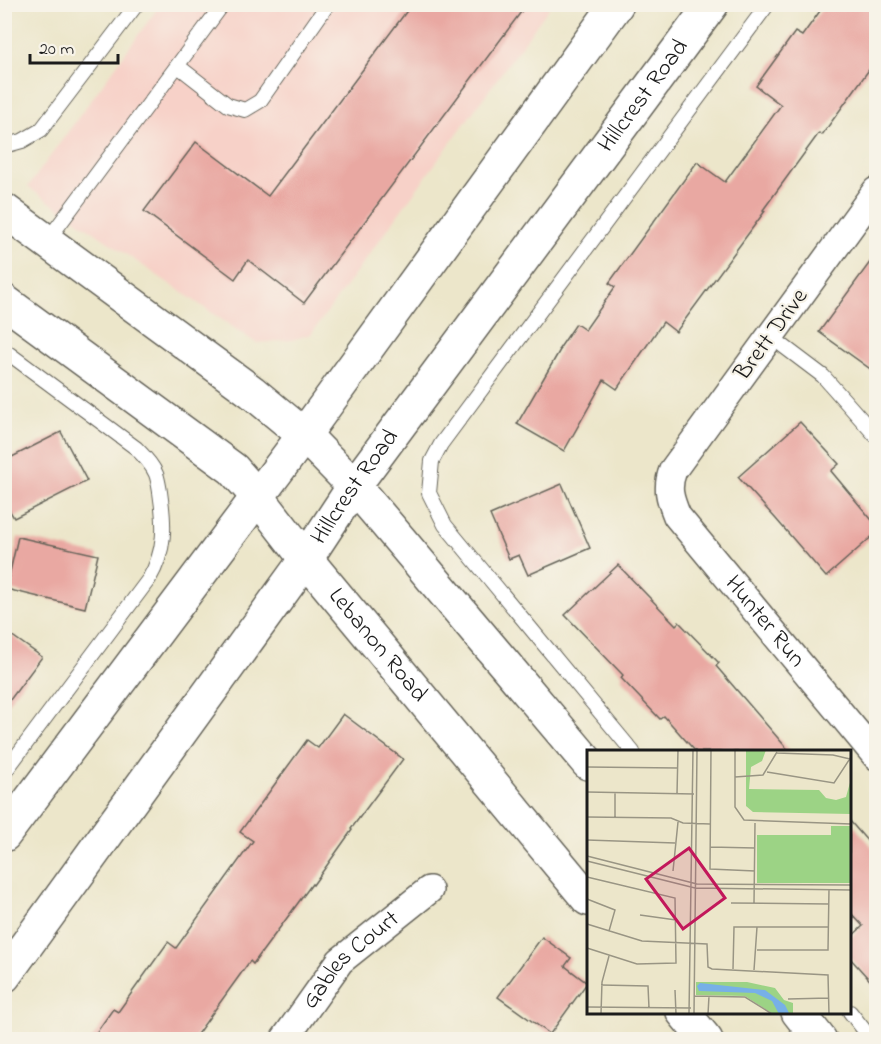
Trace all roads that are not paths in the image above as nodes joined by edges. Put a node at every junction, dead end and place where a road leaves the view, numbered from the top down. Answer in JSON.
{"nodes":[{"id":1,"x":137,"y":4,"type":"edge"},
{"id":2,"x":224,"y":4,"type":"edge"},
{"id":3,"x":328,"y":4,"type":"edge"},
{"id":4,"x":617,"y":4,"type":"edge"},
{"id":5,"x":712,"y":4,"type":"edge"},
{"id":6,"x":768,"y":4,"type":"edge"},
{"id":7,"x":178,"y":66,"type":"junction"},
{"id":8,"x":4,"y":146,"type":"edge"},
{"id":9,"x":876,"y":190,"type":"edge"},
{"id":10,"x":4,"y":210,"type":"edge"},
{"id":11,"x":47,"y":242,"type":"junction"},
{"id":12,"x":4,"y":301,"type":"edge"},
{"id":13,"x":771,"y":336,"type":"junction"},
{"id":14,"x":4,"y":350,"type":"edge"},
{"id":15,"x":304,"y":435,"type":"junction"},
{"id":16,"x":876,"y":436,"type":"edge"},
{"id":17,"x":669,"y":480,"type":"joint"},
{"id":18,"x":354,"y":486,"type":"junction"},
{"id":19,"x":257,"y":496,"type":"junction"},
{"id":20,"x":306,"y":559,"type":"junction"},
{"id":21,"x":631,"y":750,"type":"edge"},
{"id":22,"x":876,"y":756,"type":"edge"},
{"id":23,"x":587,"y":763,"type":"edge"},
{"id":24,"x":4,"y":773,"type":"edge"},
{"id":25,"x":4,"y":835,"type":"edge"},
{"id":26,"x":429,"y":890,"type":"dead end"},
{"id":27,"x":587,"y":897,"type":"edge"},
{"id":28,"x":4,"y":976,"type":"edge"},
{"id":29,"x":685,"y":1014,"type":"edge"},
{"id":30,"x":800,"y":1014,"type":"edge"},
{"id":31,"x":851,"y":1014,"type":"edge"},
{"id":32,"x":284,"y":1040,"type":"edge"},
{"id":33,"x":706,"y":1040,"type":"edge"},
{"id":34,"x":820,"y":1040,"type":"edge"},
{"id":35,"x":872,"y":1040,"type":"edge"}],
"edges":[{"from":1,"to":8,"type":"lane"},
{"from":2,"to":7,"type":"lane"},
{"from":3,"to":7,"type":"lane"},
{"from":4,"to":15,"type":"main road"},
{"from":5,"to":18,"type":"main road","name":"Hillcrest Road"},
{"from":6,"to":21,"type":"lane"},
{"from":7,"to":11,"type":"lane"},
{"from":9,"to":13,"type":"street","name":"Brett Drive"},
{"from":10,"to":11,"type":"main road"},
{"from":11,"to":15,"type":"main road"},
{"from":12,"to":19,"type":"main road","name":"Lebanon Road"},
{"from":13,"to":16,"type":"lane"},
{"from":13,"to":17,"type":"street","name":"Brett Drive"},
{"from":14,"to":24,"type":"lane"},
{"from":15,"to":18,"type":"main road"},
{"from":15,"to":19,"type":"main road"},
{"from":17,"to":22,"type":"street","name":"Hunter Run"},
{"from":18,"to":20,"type":"main road","name":"Hillcrest Road"},
{"from":18,"to":23,"type":"main road"},
{"from":19,"to":20,"type":"main road","name":"Lebanon Road"},
{"from":19,"to":25,"type":"main road"},
{"from":20,"to":27,"type":"main road","name":"Lebanon Road"},
{"from":20,"to":28,"type":"main road","name":"Hillcrest Road"},
{"from":26,"to":32,"type":"street","name":"Gables Court"},
{"from":29,"to":33,"type":"main road"},
{"from":30,"to":34,"type":"main road"},
{"from":31,"to":35,"type":"lane"}]}
